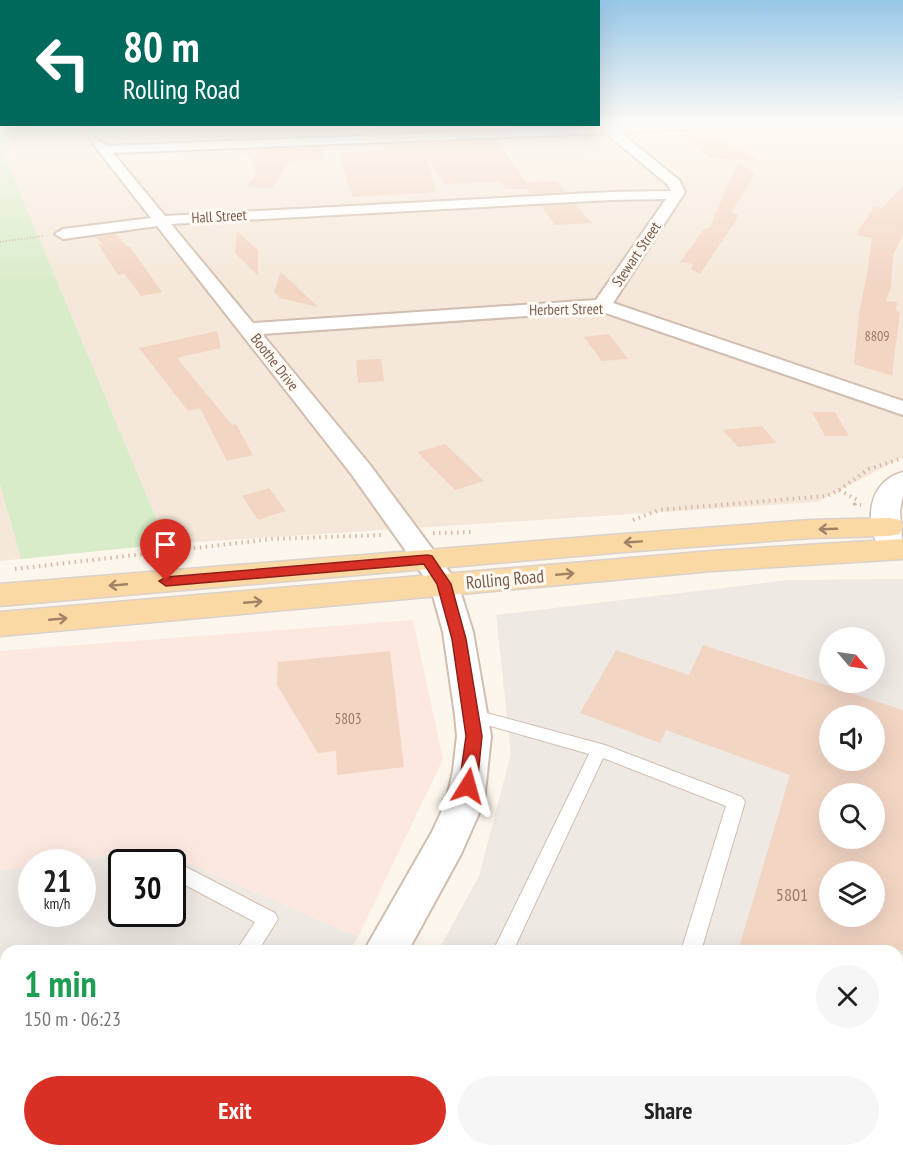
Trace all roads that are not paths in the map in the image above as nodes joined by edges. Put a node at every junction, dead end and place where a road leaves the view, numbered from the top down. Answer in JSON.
{"nodes":[{"id":1,"x":125,"y":178,"type":"edge"},
{"id":2,"x":668,"y":178,"type":"edge"},
{"id":3,"x":676,"y":195,"type":"junction"},
{"id":4,"x":158,"y":220,"type":"junction"},
{"id":5,"x":63,"y":234,"type":"road end"},
{"id":6,"x":602,"y":305,"type":"junction"},
{"id":7,"x":249,"y":329,"type":"junction"},
{"id":8,"x":903,"y":408,"type":"edge"},
{"id":9,"x":903,"y":481,"type":"edge"},
{"id":10,"x":894,"y":532,"type":"edge"},
{"id":11,"x":436,"y":572,"type":"junction"},
{"id":12,"x":6,"y":582,"type":"edge"},
{"id":13,"x":0,"y":624,"type":"edge"},
{"id":14,"x":472,"y":715,"type":"junction"},
{"id":15,"x":599,"y":750,"type":"junction"},
{"id":16,"x":186,"y":876,"type":"edge"},
{"id":17,"x":250,"y":945,"type":"edge"},
{"id":18,"x":387,"y":945,"type":"edge"},
{"id":19,"x":506,"y":945,"type":"edge"},
{"id":20,"x":693,"y":945,"type":"edge"}],
"edges":[{"from":1,"to":4,"type":"street","name":"Boothe Drive"},
{"from":2,"to":3,"type":"street"},
{"from":3,"to":4,"type":"street","name":"Hall Street"},
{"from":3,"to":6,"type":"street","name":"Stewart Street"},
{"from":4,"to":5,"type":"street","name":"Hall Street"},
{"from":4,"to":7,"type":"street","name":"Boothe Drive"},
{"from":6,"to":7,"type":"street","name":"Herbert Street"},
{"from":6,"to":8,"type":"street","name":"Herbert Street"},
{"from":7,"to":11,"type":"street","name":"Boothe Drive"},
{"from":9,"to":10,"type":"street"},
{"from":10,"to":11,"type":"main road","name":"Rolling Road"},
{"from":11,"to":12,"type":"main road","name":"Rolling Road","one_way":true},
{"from":13,"to":11,"type":"main road","name":"Rolling Road","one_way":true},
{"from":11,"to":14,"type":"street"},
{"from":14,"to":15,"type":"lane"},
{"from":14,"to":18,"type":"street"},
{"from":15,"to":19,"type":"lane"},
{"from":15,"to":20,"type":"lane"},
{"from":16,"to":17,"type":"lane"}]}
